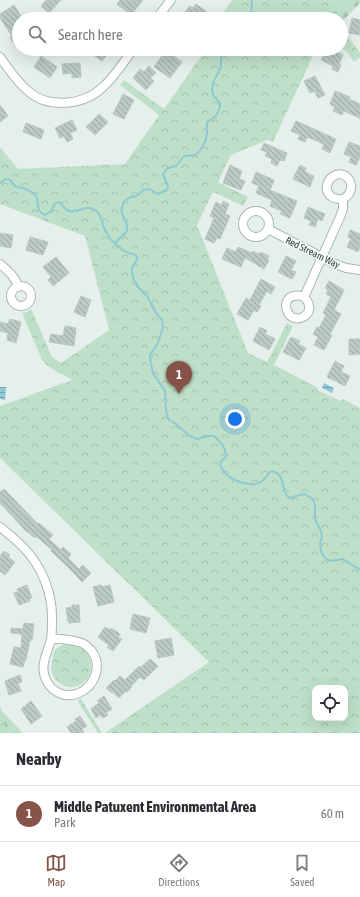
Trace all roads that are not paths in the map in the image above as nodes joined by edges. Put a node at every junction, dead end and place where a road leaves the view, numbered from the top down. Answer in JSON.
{"nodes":[{"id":1,"x":171,"y":0,"type":"edge"},
{"id":2,"x":162,"y":12,"type":"edge"},
{"id":3,"x":128,"y":56,"type":"edge"},
{"id":4,"x":0,"y":57,"type":"edge"},
{"id":5,"x":343,"y":199,"type":"dead end"},
{"id":6,"x":268,"y":229,"type":"dead end"},
{"id":7,"x":322,"y":257,"type":"junction"},
{"id":8,"x":0,"y":264,"type":"edge"},
{"id":9,"x":360,"y":270,"type":"edge"},
{"id":10,"x":18,"y":287,"type":"dead end"},
{"id":11,"x":304,"y":296,"type":"dead end"},
{"id":12,"x":0,"y":527,"type":"edge"},
{"id":13,"x":51,"y":638,"type":"junction"}],
"edges":[{"from":1,"to":2,"type":"street"},
{"from":3,"to":4,"type":"street"},
{"from":5,"to":7,"type":"street"},
{"from":6,"to":7,"type":"street","name":"Red Stream Way"},
{"from":7,"to":9,"type":"street","name":"Red Stream Way"},
{"from":7,"to":11,"type":"street"},
{"from":8,"to":10,"type":"street"},
{"from":12,"to":13,"type":"street"},
{"from":13,"to":13,"type":"street"}]}
